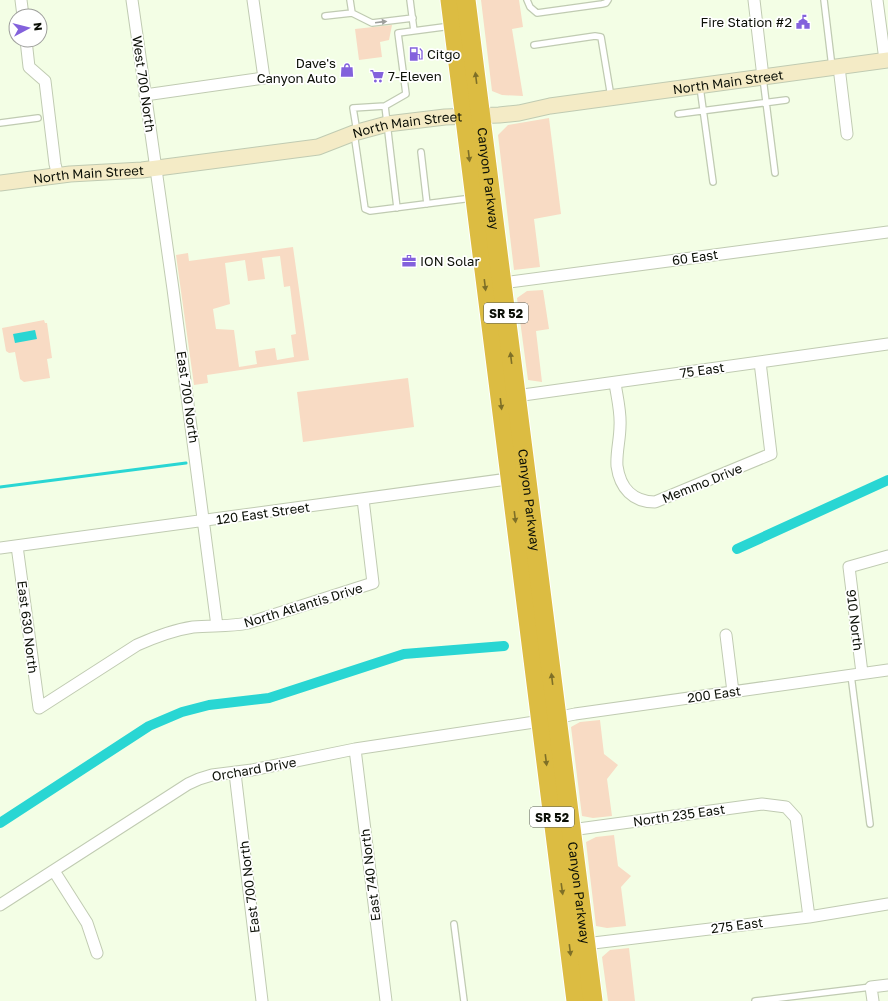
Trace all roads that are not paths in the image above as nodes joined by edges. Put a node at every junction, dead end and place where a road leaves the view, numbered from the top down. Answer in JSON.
{"nodes":[{"id":1,"x":132,"y":0,"type":"edge"},
{"id":2,"x":253,"y":0,"type":"edge"},
{"id":3,"x":350,"y":0,"type":"edge"},
{"id":4,"x":410,"y":0,"type":"edge"},
{"id":5,"x":450,"y":0,"type":"edge"},
{"id":6,"x":466,"y":0,"type":"edge"},
{"id":7,"x":527,"y":0,"type":"edge"},
{"id":8,"x":608,"y":0,"type":"edge"},
{"id":9,"x":754,"y":0,"type":"edge"},
{"id":10,"x":824,"y":0,"type":"edge"},
{"id":11,"x":877,"y":0,"type":"edge"},
{"id":12,"x":352,"y":13,"type":"junction"},
{"id":13,"x":324,"y":16,"type":"dead end"},
{"id":14,"x":413,"y":18,"type":"junction"},
{"id":15,"x":453,"y":26,"type":"junction"},
{"id":16,"x":414,"y":31,"type":"junction"},
{"id":17,"x":534,"y":45,"type":"dead end"},
{"id":18,"x":27,"y":48,"type":"edge"},
{"id":19,"x":886,"y":60,"type":"edge"},
{"id":20,"x":835,"y":68,"type":"junction"},
{"id":21,"x":763,"y":77,"type":"junction"},
{"id":22,"x":700,"y":86,"type":"junction"},
{"id":23,"x":145,"y":95,"type":"junction"},
{"id":24,"x":611,"y":98,"type":"junction"},
{"id":25,"x":786,"y":100,"type":"dead end"},
{"id":26,"x":766,"y":102,"type":"junction"},
{"id":27,"x":385,"y":106,"type":"junction"},
{"id":28,"x":703,"y":111,"type":"junction"},
{"id":29,"x":678,"y":114,"type":"dead end"},
{"id":30,"x":472,"y":117,"type":"junction"},
{"id":31,"x":38,"y":118,"type":"dead end"},
{"id":32,"x":0,"y":123,"type":"edge"},
{"id":33,"x":387,"y":124,"type":"junction"},
{"id":34,"x":356,"y":132,"type":"junction"},
{"id":35,"x":847,"y":134,"type":"dead end"},
{"id":36,"x":421,"y":152,"type":"dead end"},
{"id":37,"x":156,"y":168,"type":"junction"},
{"id":38,"x":775,"y":174,"type":"dead end"},
{"id":39,"x":58,"y":176,"type":"junction"},
{"id":40,"x":713,"y":182,"type":"dead end"},
{"id":41,"x":0,"y":183,"type":"edge"},
{"id":42,"x":475,"y":197,"type":"junction"},
{"id":43,"x":427,"y":204,"type":"junction"},
{"id":44,"x":397,"y":208,"type":"junction"},
{"id":45,"x":888,"y":232,"type":"edge"},
{"id":46,"x":502,"y":283,"type":"junction"},
{"id":47,"x":888,"y":344,"type":"edge"},
{"id":48,"x":760,"y":362,"type":"junction"},
{"id":49,"x":615,"y":383,"type":"junction"},
{"id":50,"x":516,"y":396,"type":"junction"},
{"id":51,"x":518,"y":477,"type":"junction"},
{"id":52,"x":363,"y":499,"type":"junction"},
{"id":53,"x":204,"y":520,"type":"junction"},
{"id":54,"x":17,"y":546,"type":"junction"},
{"id":55,"x":0,"y":548,"type":"edge"},
{"id":56,"x":888,"y":556,"type":"edge"},
{"id":57,"x":217,"y":626,"type":"junction"},
{"id":58,"x":726,"y":635,"type":"dead end"},
{"id":59,"x":888,"y":670,"type":"edge"},
{"id":60,"x":862,"y":673,"type":"junction"},
{"id":61,"x":851,"y":675,"type":"junction"},
{"id":62,"x":733,"y":692,"type":"junction"},
{"id":63,"x":39,"y":708,"type":"joint"},
{"id":64,"x":549,"y":720,"type":"junction"},
{"id":65,"x":355,"y":749,"type":"junction"},
{"id":66,"x":235,"y":773,"type":"junction"},
{"id":67,"x":870,"y":824,"type":"dead end"},
{"id":68,"x":571,"y":830,"type":"junction"},
{"id":69,"x":54,"y":871,"type":"junction"},
{"id":70,"x":888,"y":904,"type":"edge"},
{"id":71,"x":0,"y":905,"type":"edge"},
{"id":72,"x":809,"y":917,"type":"junction"},
{"id":73,"x":454,"y":924,"type":"dead end"},
{"id":74,"x":585,"y":944,"type":"junction"},
{"id":75,"x":97,"y":953,"type":"dead end"},
{"id":76,"x":888,"y":985,"type":"edge"},
{"id":77,"x":871,"y":987,"type":"junction"},
{"id":78,"x":262,"y":1001,"type":"edge"},
{"id":79,"x":386,"y":1001,"type":"edge"},
{"id":80,"x":464,"y":1001,"type":"edge"},
{"id":81,"x":576,"y":1001,"type":"edge"},
{"id":82,"x":593,"y":1001,"type":"edge"},
{"id":83,"x":754,"y":1001,"type":"edge"},
{"id":84,"x":873,"y":1001,"type":"edge"}],
"edges":[{"from":1,"to":23,"type":"street","name":"West 700 North"},
{"from":2,"to":23,"type":"street"},
{"from":3,"to":12,"type":"lane"},
{"from":4,"to":14,"type":"lane"},
{"from":5,"to":15,"type":"highway","name":"Canyon Parkway","number":"SR 52"},
{"from":30,"to":6,"type":"highway","name":"Canyon Parkway","number":"SR 52","one_way":true},
{"from":7,"to":8,"type":"lane"},
{"from":9,"to":21,"type":"street"},
{"from":10,"to":20,"type":"lane"},
{"from":11,"to":19,"type":"street"},
{"from":12,"to":13,"type":"lane"},
{"from":12,"to":14,"type":"lane","one_way":true},
{"from":14,"to":16,"type":"lane"},
{"from":15,"to":16,"type":"lane"},
{"from":15,"to":30,"type":"highway","name":"Canyon Parkway","number":"SR 52"},
{"from":16,"to":27,"type":"lane"},
{"from":17,"to":24,"type":"lane"},
{"from":18,"to":39,"type":"street"},
{"from":19,"to":20,"type":"street","name":"North Main Street"},
{"from":20,"to":21,"type":"street","name":"North Main Street"},
{"from":20,"to":35,"type":"street"},
{"from":21,"to":22,"type":"street","name":"North Main Street"},
{"from":21,"to":26,"type":"lane"},
{"from":22,"to":24,"type":"street","name":"North Main Street"},
{"from":22,"to":28,"type":"lane"},
{"from":23,"to":37,"type":"street","name":"West 700 North"},
{"from":24,"to":30,"type":"street","name":"North Main Street"},
{"from":25,"to":26,"type":"lane"},
{"from":26,"to":28,"type":"lane"},
{"from":26,"to":38,"type":"lane"},
{"from":27,"to":33,"type":"lane"},
{"from":27,"to":34,"type":"lane"},
{"from":28,"to":29,"type":"lane"},
{"from":28,"to":40,"type":"lane"},
{"from":30,"to":33,"type":"street","name":"North Main Street"},
{"from":30,"to":42,"type":"highway","name":"Canyon Parkway","number":"SR 52","one_way":true},
{"from":30,"to":46,"type":"highway","name":"Canyon Parkway","number":"SR 52"},
{"from":31,"to":32,"type":"lane"},
{"from":33,"to":34,"type":"street","name":"North Main Street"},
{"from":33,"to":44,"type":"lane"},
{"from":34,"to":37,"type":"street","name":"North Main Street"},
{"from":34,"to":44,"type":"lane"},
{"from":36,"to":43,"type":"lane"},
{"from":37,"to":39,"type":"street","name":"North Main Street"},
{"from":37,"to":53,"type":"street","name":"East 700 North"},
{"from":39,"to":41,"type":"street","name":"North Main Street"},
{"from":42,"to":43,"type":"lane"},
{"from":42,"to":51,"type":"highway","name":"Canyon Parkway","number":"SR 52","one_way":true},
{"from":43,"to":44,"type":"lane"},
{"from":45,"to":46,"type":"street","name":"60 East"},
{"from":50,"to":46,"type":"highway","name":"Canyon Parkway","number":"SR 52","one_way":true},
{"from":47,"to":48,"type":"street","name":"75 East"},
{"from":48,"to":49,"type":"street","name":"75 East"},
{"from":48,"to":49,"type":"street","name":"Memmo Drive"},
{"from":49,"to":50,"type":"street","name":"75 East"},
{"from":50,"to":51,"type":"highway","name":"Canyon Parkway","number":"SR 52"},
{"from":51,"to":52,"type":"street","name":"120 East Street"},
{"from":51,"to":64,"type":"highway","name":"Canyon Parkway","number":"SR 52"},
{"from":52,"to":53,"type":"street","name":"120 East Street"},
{"from":52,"to":57,"type":"street","name":"North Atlantis Drive"},
{"from":53,"to":54,"type":"street","name":"120 East Street"},
{"from":53,"to":57,"type":"street","name":"East 700 North"},
{"from":54,"to":55,"type":"street","name":"120 East Street"},
{"from":54,"to":63,"type":"street","name":"East 630 North"},
{"from":56,"to":60,"type":"street","name":"910 North"},
{"from":57,"to":63,"type":"street","name":"North Atlantis Drive"},
{"from":58,"to":62,"type":"street"},
{"from":59,"to":60,"type":"street","name":"200 East"},
{"from":60,"to":61,"type":"street","name":"200 East"},
{"from":61,"to":62,"type":"street","name":"200 East"},
{"from":61,"to":67,"type":"lane"},
{"from":62,"to":64,"type":"street","name":"200 East"},
{"from":64,"to":65,"type":"street","name":"Orchard Drive"},
{"from":64,"to":68,"type":"highway","name":"Canyon Parkway","number":"SR 52"},
{"from":64,"to":81,"type":"highway","name":"Canyon Parkway","number":"SR 52","one_way":true},
{"from":65,"to":66,"type":"street","name":"Orchard Drive"},
{"from":65,"to":79,"type":"street","name":"East 740 North"},
{"from":66,"to":69,"type":"street","name":"Orchard Drive"},
{"from":66,"to":78,"type":"street","name":"East 700 North"},
{"from":68,"to":72,"type":"street","name":"North 235 East"},
{"from":68,"to":74,"type":"highway","name":"Canyon Parkway","number":"SR 52"},
{"from":69,"to":71,"type":"street","name":"Orchard Drive"},
{"from":69,"to":75,"type":"street"},
{"from":70,"to":72,"type":"street","name":"275 East"},
{"from":72,"to":74,"type":"street","name":"275 East"},
{"from":73,"to":80,"type":"lane"},
{"from":74,"to":82,"type":"highway","name":"Canyon Parkway","number":"SR 52"},
{"from":76,"to":77,"type":"street"},
{"from":77,"to":83,"type":"lane"},
{"from":77,"to":84,"type":"street"}]}
